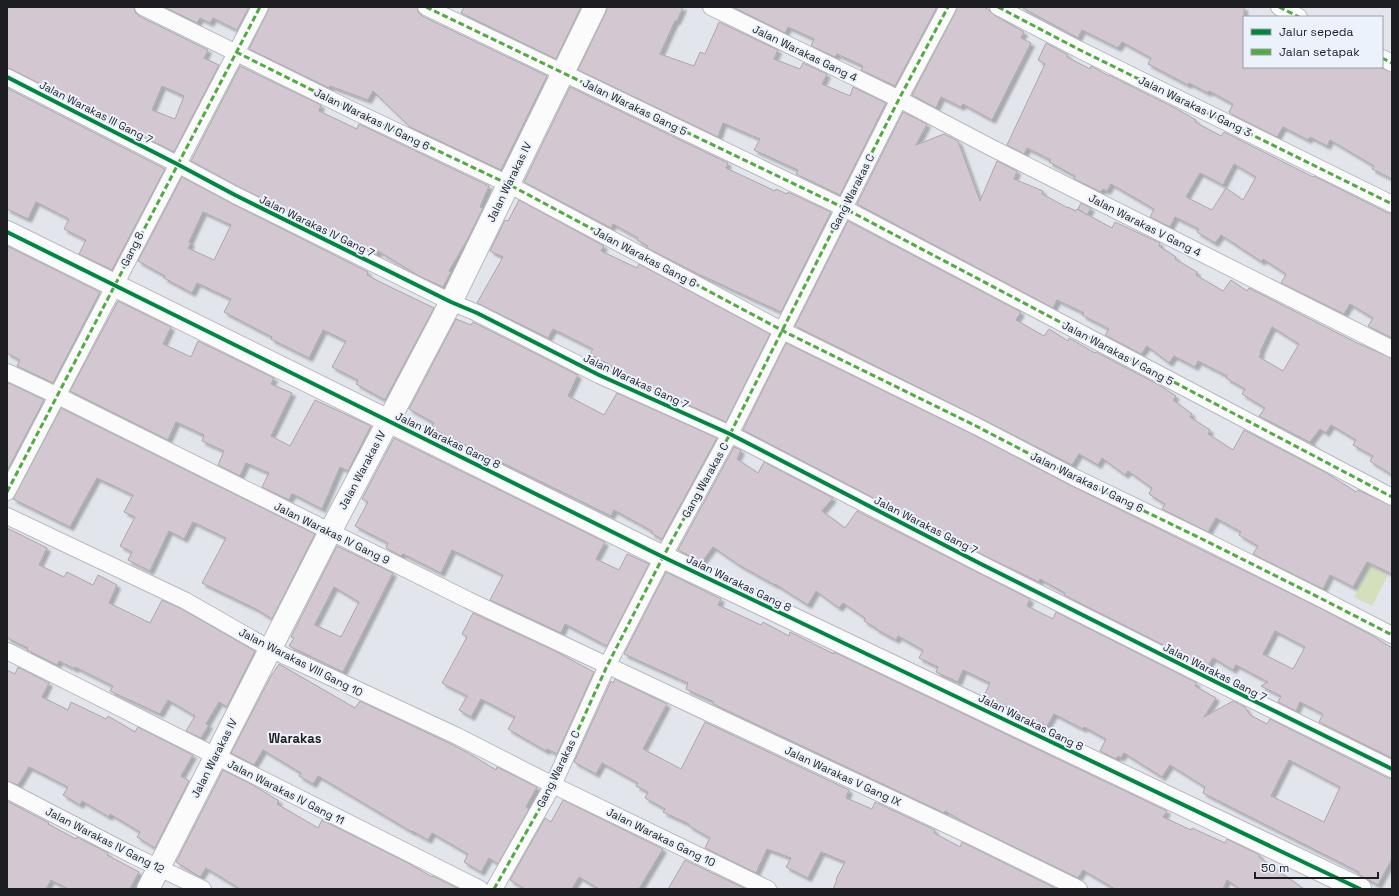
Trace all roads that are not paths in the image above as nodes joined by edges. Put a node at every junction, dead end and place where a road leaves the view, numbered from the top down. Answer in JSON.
{"nodes":[{"id":1,"x":143,"y":7,"type":"edge"},
{"id":2,"x":260,"y":7,"type":"edge"},
{"id":3,"x":426,"y":7,"type":"edge"},
{"id":4,"x":595,"y":7,"type":"edge"},
{"id":5,"x":711,"y":7,"type":"edge"},
{"id":6,"x":948,"y":7,"type":"edge"},
{"id":7,"x":998,"y":7,"type":"edge"},
{"id":8,"x":1279,"y":7,"type":"edge"},
{"id":9,"x":1297,"y":16,"type":"edge"},
{"id":10,"x":236,"y":52,"type":"junction"},
{"id":11,"x":1383,"y":58,"type":"edge"},
{"id":12,"x":1392,"y":63,"type":"edge"},
{"id":13,"x":563,"y":72,"type":"junction"},
{"id":14,"x":7,"y":77,"type":"edge"},
{"id":15,"x":899,"y":99,"type":"junction"},
{"id":16,"x":177,"y":164,"type":"junction"},
{"id":17,"x":508,"y":184,"type":"junction"},
{"id":18,"x":1392,"y":204,"type":"edge"},
{"id":19,"x":844,"y":208,"type":"junction"},
{"id":20,"x":7,"y":232,"type":"edge"},
{"id":21,"x":114,"y":284,"type":"junction"},
{"id":22,"x":450,"y":302,"type":"junction"},
{"id":23,"x":782,"y":330,"type":"junction"},
{"id":24,"x":1392,"y":349,"type":"edge"},
{"id":25,"x":7,"y":372,"type":"edge"},
{"id":26,"x":58,"y":396,"type":"junction"},
{"id":27,"x":389,"y":420,"type":"junction"},
{"id":28,"x":730,"y":434,"type":"junction"},
{"id":29,"x":7,"y":492,"type":"edge"},
{"id":30,"x":1392,"y":496,"type":"edge"},
{"id":31,"x":7,"y":516,"type":"edge"},
{"id":32,"x":330,"y":532,"type":"junction"},
{"id":33,"x":663,"y":557,"type":"junction"},
{"id":34,"x":1392,"y":635,"type":"edge"},
{"id":35,"x":270,"y":649,"type":"junction"},
{"id":36,"x":7,"y":651,"type":"edge"},
{"id":37,"x":607,"y":666,"type":"junction"},
{"id":38,"x":215,"y":756,"type":"junction"},
{"id":39,"x":1392,"y":769,"type":"edge"},
{"id":40,"x":553,"y":785,"type":"junction"},
{"id":41,"x":7,"y":790,"type":"edge"},
{"id":42,"x":158,"y":868,"type":"junction"},
{"id":43,"x":148,"y":889,"type":"edge"},
{"id":44,"x":203,"y":889,"type":"edge"},
{"id":45,"x":480,"y":889,"type":"edge"},
{"id":46,"x":494,"y":889,"type":"edge"},
{"id":47,"x":768,"y":889,"type":"edge"},
{"id":48,"x":1079,"y":889,"type":"edge"},
{"id":49,"x":1360,"y":889,"type":"edge"}],
"edges":[{"from":1,"to":10,"type":"street","name":"Jalan Warakas IV Gang 6"},
{"from":2,"to":10,"type":"street","name":"Gang 8"},
{"from":3,"to":13,"type":"street","name":"Jalan Warakas Gang 5"},
{"from":4,"to":13,"type":"street","name":"Jalan Warakas IV"},
{"from":5,"to":15,"type":"street","name":"Jalan Warakas Gang 4"},
{"from":6,"to":15,"type":"street","name":"Gang Warakas C"},
{"from":7,"to":18,"type":"street","name":"Jalan Warakas V Gang 3"},
{"from":8,"to":9,"type":"street"},
{"from":10,"to":16,"type":"street","name":"Gang 8"},
{"from":10,"to":17,"type":"street","name":"Jalan Warakas IV Gang 6"},
{"from":11,"to":12,"type":"street"},
{"from":13,"to":17,"type":"street","name":"Jalan Warakas IV"},
{"from":13,"to":19,"type":"street","name":"Jalan Warakas Gang 5"},
{"from":14,"to":16,"type":"street","name":"Jalan Warakas III Gang 7"},
{"from":15,"to":19,"type":"street","name":"Gang Warakas C"},
{"from":15,"to":24,"type":"street","name":"Jalan Warakas V Gang 4"},
{"from":16,"to":21,"type":"street","name":"Gang 8"},
{"from":16,"to":22,"type":"street","name":"Jalan Warakas IV Gang 7"},
{"from":17,"to":22,"type":"street","name":"Jalan Warakas IV"},
{"from":17,"to":23,"type":"street","name":"Jalan Warakas Gang 6"},
{"from":19,"to":23,"type":"street","name":"Gang Warakas C"},
{"from":19,"to":30,"type":"street","name":"Jalan Warakas V Gang 5"},
{"from":20,"to":21,"type":"street","name":"Jalan Warakas Gang 8"},
{"from":21,"to":26,"type":"street","name":"Gang 8"},
{"from":21,"to":27,"type":"street","name":"Jalan Warakas Gang 8"},
{"from":22,"to":27,"type":"street","name":"Jalan Warakas IV"},
{"from":22,"to":28,"type":"street","name":"Jalan Warakas Gang 7"},
{"from":23,"to":28,"type":"street","name":"Gang Warakas C"},
{"from":23,"to":34,"type":"street","name":"Jalan Warakas V Gang 6"},
{"from":25,"to":26,"type":"street","name":"Jalan Warakas IV Gang 9"},
{"from":26,"to":29,"type":"street","name":"Gang 8"},
{"from":26,"to":32,"type":"street","name":"Jalan Warakas IV Gang 9"},
{"from":27,"to":32,"type":"street","name":"Jalan Warakas IV"},
{"from":27,"to":33,"type":"street","name":"Jalan Warakas Gang 8"},
{"from":28,"to":33,"type":"street","name":"Gang Warakas C"},
{"from":28,"to":39,"type":"street","name":"Jalan Warakas Gang 7"},
{"from":31,"to":35,"type":"street","name":"Jalan Warakas VIII Gang 10"},
{"from":32,"to":35,"type":"street","name":"Jalan Warakas IV"},
{"from":32,"to":37,"type":"street","name":"Jalan Warakas IV Gang 9"},
{"from":33,"to":37,"type":"street","name":"Gang Warakas C"},
{"from":33,"to":49,"type":"street","name":"Jalan Warakas Gang 8"},
{"from":35,"to":38,"type":"street","name":"Jalan Warakas IV"},
{"from":35,"to":40,"type":"street","name":"Jalan Warakas VIII Gang 10"},
{"from":36,"to":38,"type":"street","name":"Jalan Warakas IV Gang 11"},
{"from":37,"to":40,"type":"street","name":"Gang Warakas C"},
{"from":37,"to":48,"type":"street","name":"Jalan Warakas V Gang IX"},
{"from":38,"to":42,"type":"street","name":"Jalan Warakas IV"},
{"from":38,"to":45,"type":"street","name":"Jalan Warakas IV Gang 11"},
{"from":40,"to":46,"type":"street","name":"Gang Warakas C"},
{"from":40,"to":47,"type":"street","name":"Jalan Warakas Gang 10"},
{"from":41,"to":42,"type":"street","name":"Jalan Warakas IV Gang 12"},
{"from":42,"to":43,"type":"street","name":"Jalan Warakas IV"},
{"from":42,"to":44,"type":"street","name":"Jalan Warakas IV Gang 12"}]}
